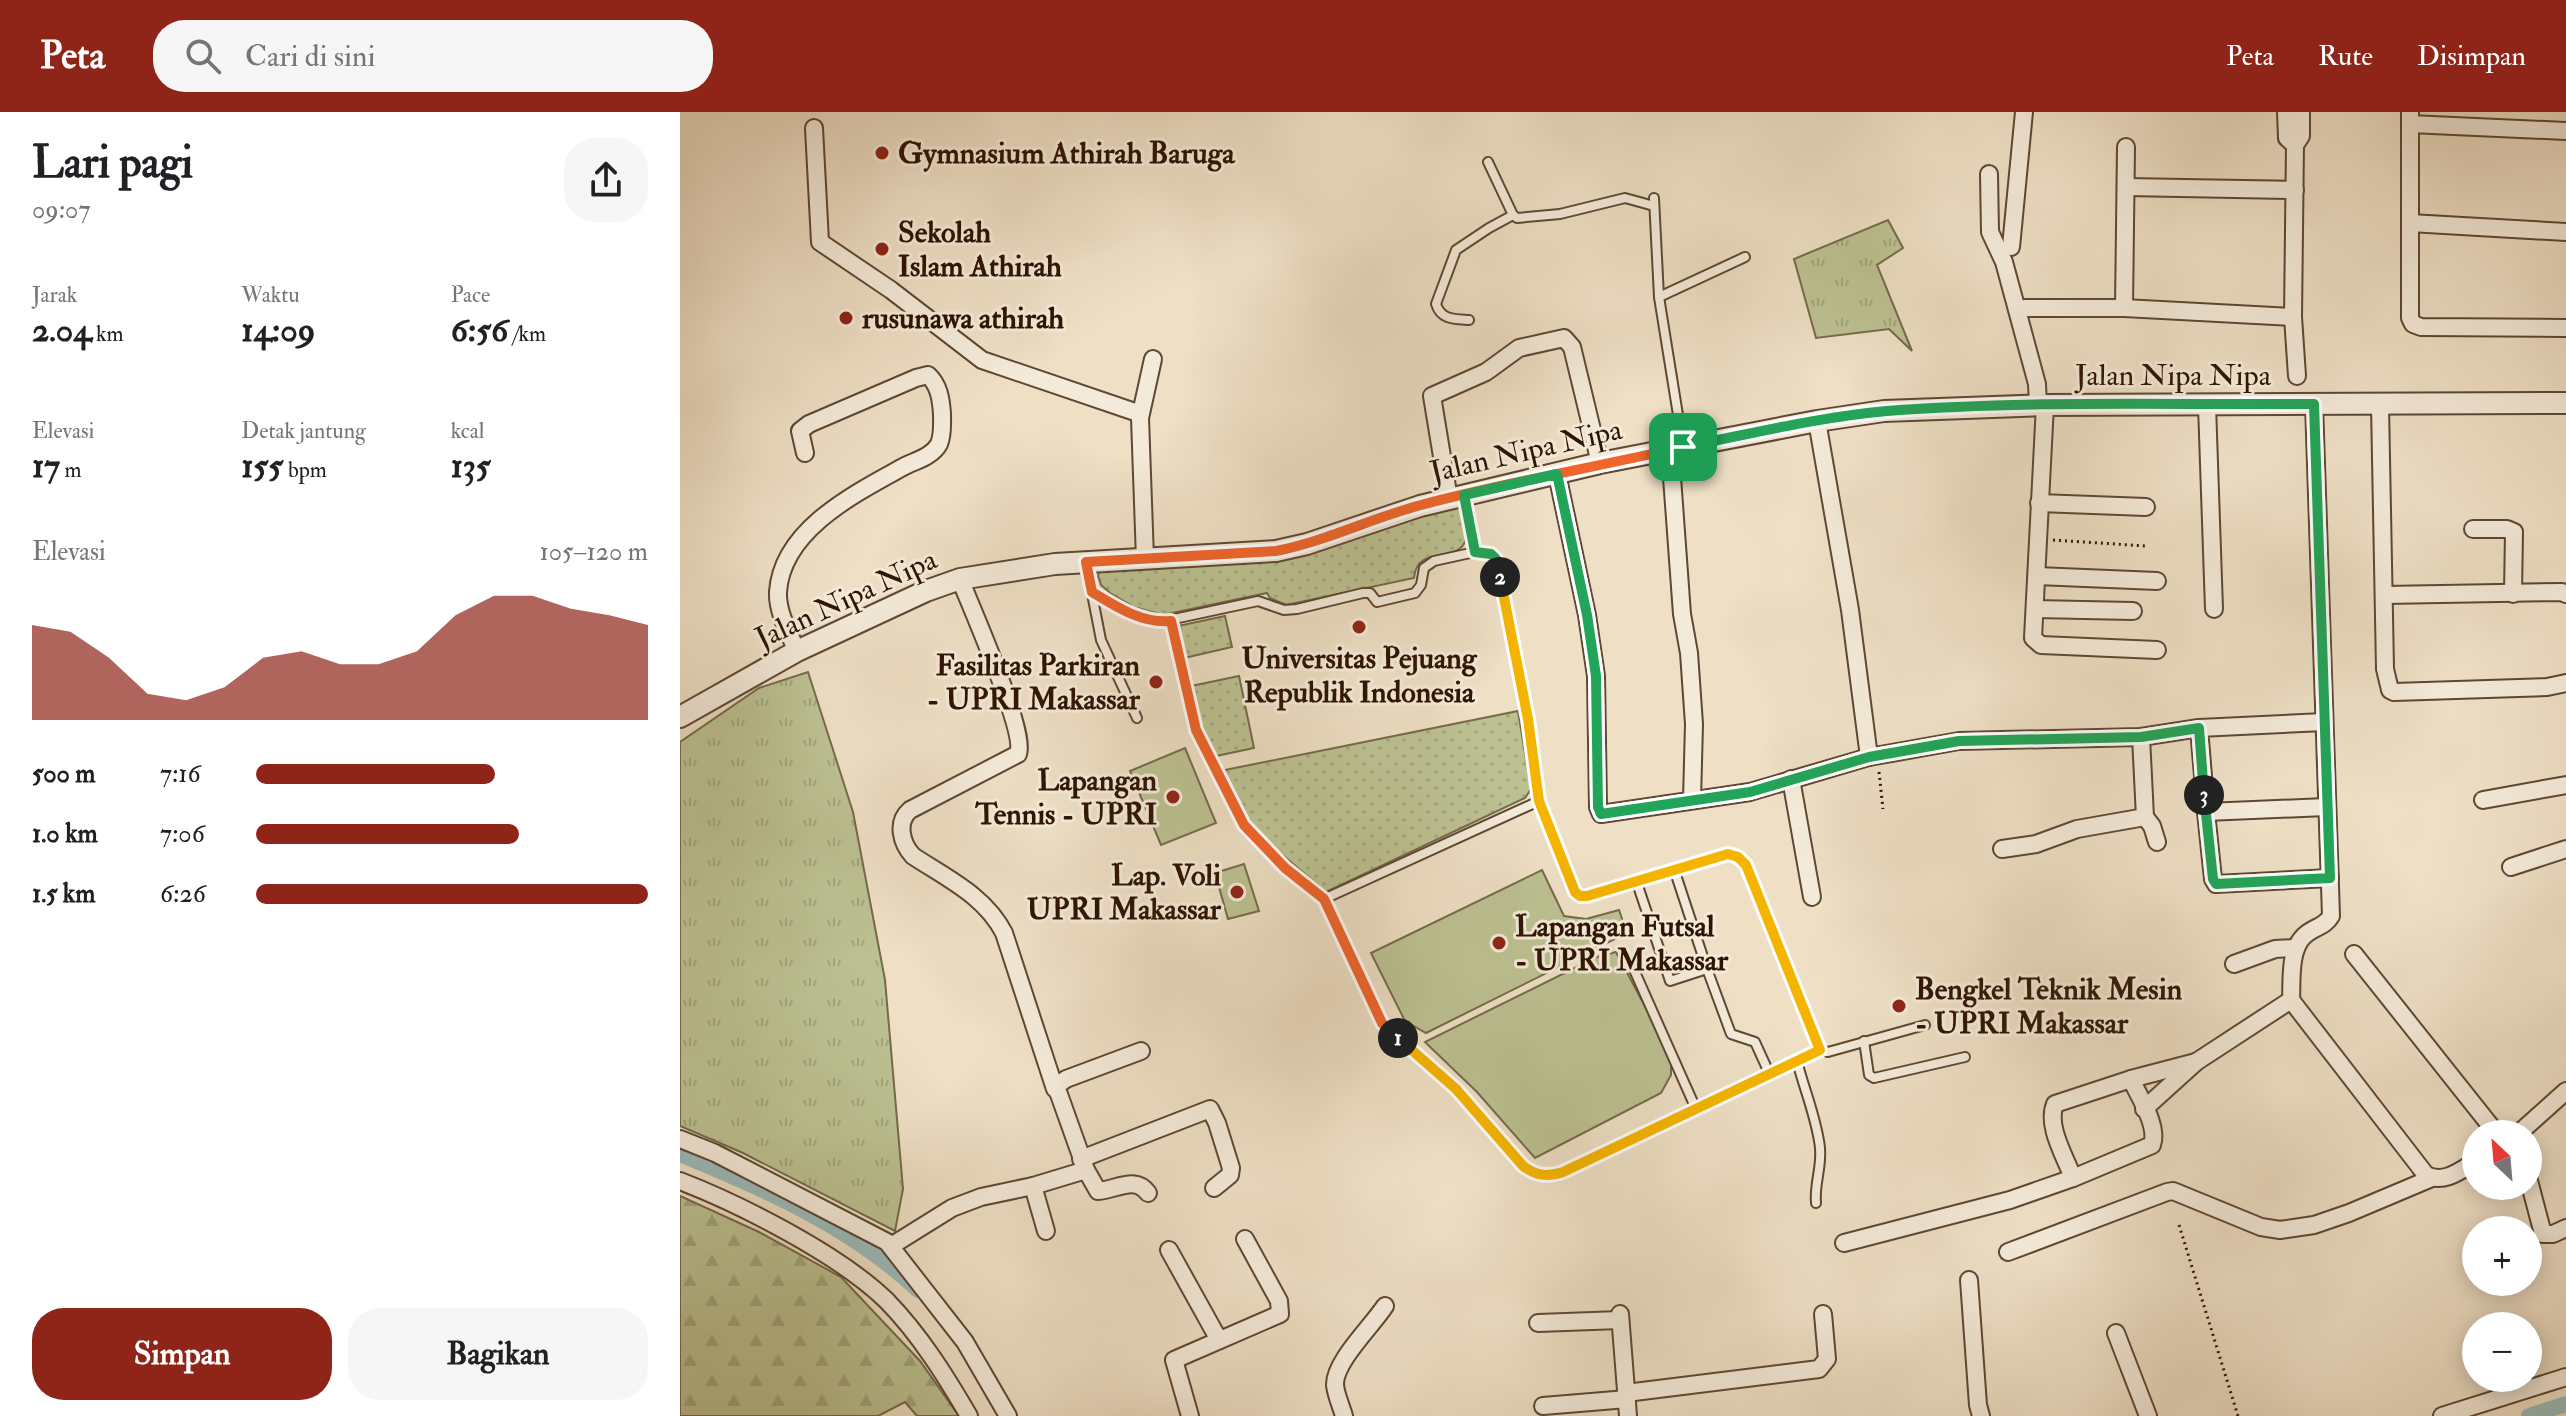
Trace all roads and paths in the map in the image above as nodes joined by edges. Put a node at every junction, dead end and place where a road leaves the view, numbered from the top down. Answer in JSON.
{"nodes":[{"id":1,"x":2024,"y":112,"type":"edge"},
{"id":2,"x":2286,"y":112,"type":"edge"},
{"id":3,"x":2301,"y":112,"type":"edge"},
{"id":4,"x":2410,"y":118,"type":"edge"},
{"id":5,"x":814,"y":128,"type":"dead end"},
{"id":6,"x":2566,"y":131,"type":"edge"},
{"id":7,"x":2295,"y":145,"type":"junction"},
{"id":8,"x":2126,"y":147,"type":"dead end"},
{"id":9,"x":1488,"y":162,"type":"dead end"},
{"id":10,"x":1989,"y":174,"type":"dead end"},
{"id":11,"x":2126,"y":187,"type":"junction"},
{"id":12,"x":2295,"y":190,"type":"junction"},
{"id":13,"x":1513,"y":215,"type":"junction"},
{"id":14,"x":2410,"y":223,"type":"junction"},
{"id":15,"x":2566,"y":232,"type":"edge"},
{"id":16,"x":2011,"y":247,"type":"dead end"},
{"id":17,"x":1745,"y":257,"type":"dead end"},
{"id":18,"x":1659,"y":297,"type":"junction"},
{"id":19,"x":2025,"y":308,"type":"dead end"},
{"id":20,"x":2124,"y":308,"type":"junction"},
{"id":21,"x":2293,"y":317,"type":"junction"},
{"id":22,"x":1469,"y":320,"type":"dead end"},
{"id":23,"x":2566,"y":328,"type":"edge"},
{"id":24,"x":1153,"y":359,"type":"dead end"},
{"id":25,"x":2297,"y":376,"type":"dead end"},
{"id":26,"x":2566,"y":403,"type":"edge"},
{"id":27,"x":2314,"y":404,"type":"junction"},
{"id":28,"x":2042,"y":405,"type":"junction"},
{"id":29,"x":2207,"y":405,"type":"junction"},
{"id":30,"x":2380,"y":405,"type":"junction"},
{"id":31,"x":1140,"y":418,"type":"junction"},
{"id":32,"x":1817,"y":421,"type":"junction"},
{"id":33,"x":1676,"y":449,"type":"junction"},
{"id":34,"x":805,"y":453,"type":"dead end"},
{"id":35,"x":1600,"y":463,"type":"junction"},
{"id":36,"x":1557,"y":474,"type":"junction"},
{"id":37,"x":1456,"y":497,"type":"junction"},
{"id":38,"x":2039,"y":503,"type":"junction"},
{"id":39,"x":2146,"y":507,"type":"dead end"},
{"id":40,"x":2473,"y":529,"type":"dead end"},
{"id":41,"x":2037,"y":540,"type":"junction"},
{"id":42,"x":2146,"y":546,"type":"dead end"},
{"id":43,"x":1475,"y":552,"type":"junction"},
{"id":44,"x":1145,"y":559,"type":"junction"},
{"id":45,"x":1086,"y":562,"type":"junction"},
{"id":46,"x":2037,"y":576,"type":"junction"},
{"id":47,"x":960,"y":579,"type":"junction"},
{"id":48,"x":2157,"y":581,"type":"dead end"},
{"id":49,"x":1092,"y":592,"type":"junction"},
{"id":50,"x":2513,"y":594,"type":"junction"},
{"id":51,"x":2566,"y":594,"type":"edge"},
{"id":52,"x":2384,"y":595,"type":"junction"},
{"id":53,"x":2035,"y":609,"type":"junction"},
{"id":54,"x":2214,"y":609,"type":"dead end"},
{"id":55,"x":2133,"y":611,"type":"dead end"},
{"id":56,"x":1171,"y":621,"type":"junction"},
{"id":57,"x":2157,"y":650,"type":"dead end"},
{"id":58,"x":797,"y":651,"type":"junction"},
{"id":59,"x":2566,"y":683,"type":"edge"},
{"id":60,"x":680,"y":717,"type":"edge"},
{"id":61,"x":1137,"y":718,"type":"dead end"},
{"id":62,"x":2324,"y":722,"type":"junction"},
{"id":63,"x":2199,"y":728,"type":"junction"},
{"id":64,"x":2141,"y":737,"type":"junction"},
{"id":65,"x":1873,"y":757,"type":"junction"},
{"id":66,"x":1791,"y":779,"type":"junction"},
{"id":67,"x":2566,"y":785,"type":"edge"},
{"id":68,"x":1692,"y":800,"type":"junction"},
{"id":69,"x":2483,"y":800,"type":"dead end"},
{"id":70,"x":1539,"y":801,"type":"junction"},
{"id":71,"x":2326,"y":807,"type":"junction"},
{"id":72,"x":1883,"y":809,"type":"dead end"},
{"id":73,"x":2206,"y":812,"type":"junction"},
{"id":74,"x":2145,"y":817,"type":"junction"},
{"id":75,"x":2157,"y":842,"type":"dead end"},
{"id":76,"x":2002,"y":849,"type":"dead end"},
{"id":77,"x":2566,"y":849,"type":"edge"},
{"id":78,"x":2511,"y":867,"type":"dead end"},
{"id":79,"x":1675,"y":872,"type":"junction"},
{"id":80,"x":2330,"y":878,"type":"junction"},
{"id":81,"x":1637,"y":883,"type":"junction"},
{"id":82,"x":1812,"y":897,"type":"dead end"},
{"id":83,"x":1324,"y":899,"type":"junction"},
{"id":84,"x":2295,"y":948,"type":"junction"},
{"id":85,"x":2354,"y":954,"type":"dead end"},
{"id":86,"x":1631,"y":963,"type":"dead end"},
{"id":87,"x":2234,"y":964,"type":"dead end"},
{"id":88,"x":1707,"y":969,"type":"junction"},
{"id":89,"x":2291,"y":1000,"type":"junction"},
{"id":90,"x":1925,"y":1025,"type":"dead end"},
{"id":91,"x":1864,"y":1041,"type":"junction"},
{"id":92,"x":1820,"y":1050,"type":"junction"},
{"id":93,"x":1141,"y":1051,"type":"dead end"},
{"id":94,"x":1965,"y":1057,"type":"dead end"},
{"id":95,"x":1797,"y":1061,"type":"junction"},
{"id":96,"x":2196,"y":1062,"type":"junction"},
{"id":97,"x":1770,"y":1075,"type":"junction"},
{"id":98,"x":2131,"y":1079,"type":"junction"},
{"id":99,"x":1055,"y":1089,"type":"junction"},
{"id":100,"x":2566,"y":1091,"type":"edge"},
{"id":101,"x":1696,"y":1109,"type":"junction"},
{"id":102,"x":2144,"y":1109,"type":"junction"},
{"id":103,"x":2486,"y":1120,"type":"edge"},
{"id":104,"x":2534,"y":1120,"type":"edge"},
{"id":105,"x":680,"y":1139,"type":"edge"},
{"id":106,"x":1083,"y":1164,"type":"junction"},
{"id":107,"x":2462,"y":1169,"type":"edge"},
{"id":108,"x":2073,"y":1178,"type":"junction"},
{"id":109,"x":2432,"y":1178,"type":"junction"},
{"id":110,"x":680,"y":1181,"type":"edge"},
{"id":111,"x":1033,"y":1186,"type":"junction"},
{"id":112,"x":1214,"y":1188,"type":"dead end"},
{"id":113,"x":1148,"y":1193,"type":"dead end"},
{"id":114,"x":2534,"y":1200,"type":"edge"},
{"id":115,"x":1816,"y":1203,"type":"dead end"},
{"id":116,"x":2179,"y":1225,"type":"dead end"},
{"id":117,"x":2566,"y":1228,"type":"edge"},
{"id":118,"x":1046,"y":1231,"type":"dead end"},
{"id":119,"x":1245,"y":1239,"type":"dead end"},
{"id":120,"x":1844,"y":1243,"type":"dead end"},
{"id":121,"x":891,"y":1246,"type":"junction"},
{"id":122,"x":1169,"y":1250,"type":"dead end"},
{"id":123,"x":2008,"y":1252,"type":"dead end"},
{"id":124,"x":1969,"y":1280,"type":"dead end"},
{"id":125,"x":1385,"y":1306,"type":"dead end"},
{"id":126,"x":1823,"y":1314,"type":"dead end"},
{"id":127,"x":1538,"y":1323,"type":"dead end"},
{"id":128,"x":2116,"y":1333,"type":"dead end"},
{"id":129,"x":1219,"y":1340,"type":"junction"},
{"id":130,"x":2566,"y":1377,"type":"edge"},
{"id":131,"x":1627,"y":1403,"type":"edge"},
{"id":132,"x":1543,"y":1406,"type":"dead end"},
{"id":133,"x":969,"y":1416,"type":"edge"},
{"id":134,"x":1008,"y":1416,"type":"edge"},
{"id":135,"x":1190,"y":1416,"type":"edge"},
{"id":136,"x":1344,"y":1416,"type":"edge"},
{"id":137,"x":1981,"y":1416,"type":"edge"},
{"id":138,"x":2148,"y":1416,"type":"edge"},
{"id":139,"x":2238,"y":1416,"type":"edge"},
{"id":140,"x":2442,"y":1416,"type":"edge"}],
"edges":[{"from":1,"to":16,"type":"street"},
{"from":2,"to":7,"type":"street"},
{"from":3,"to":7,"type":"street"},
{"from":4,"to":6,"type":"street"},
{"from":4,"to":14,"type":"street"},
{"from":5,"to":31,"type":"street"},
{"from":7,"to":12,"type":"street"},
{"from":8,"to":11,"type":"street"},
{"from":9,"to":13,"type":"lane"},
{"from":10,"to":28,"type":"street"},
{"from":11,"to":12,"type":"street"},
{"from":11,"to":20,"type":"street"},
{"from":12,"to":21,"type":"street"},
{"from":13,"to":18,"type":"lane"},
{"from":13,"to":22,"type":"lane"},
{"from":14,"to":15,"type":"street"},
{"from":14,"to":23,"type":"street"},
{"from":17,"to":18,"type":"lane"},
{"from":18,"to":33,"type":"lane"},
{"from":19,"to":20,"type":"street"},
{"from":20,"to":21,"type":"street"},
{"from":21,"to":25,"type":"street"},
{"from":24,"to":31,"type":"street"},
{"from":26,"to":30,"type":"street","name":"Jalan Nipa Nipa"},
{"from":27,"to":29,"type":"street","name":"Jalan Nipa Nipa"},
{"from":27,"to":30,"type":"street","name":"Jalan Nipa Nipa"},
{"from":27,"to":62,"type":"street"},
{"from":28,"to":29,"type":"street","name":"Jalan Nipa Nipa"},
{"from":28,"to":32,"type":"street","name":"Jalan Nipa Nipa"},
{"from":28,"to":38,"type":"street"},
{"from":29,"to":54,"type":"street"},
{"from":30,"to":52,"type":"street"},
{"from":31,"to":44,"type":"street"},
{"from":32,"to":33,"type":"street","name":"Jalan Nipa Nipa"},
{"from":32,"to":65,"type":"street"},
{"from":33,"to":35,"type":"street","name":"Jalan Nipa Nipa"},
{"from":33,"to":68,"type":"street"},
{"from":34,"to":58,"type":"street"},
{"from":35,"to":36,"type":"street","name":"Jalan Nipa Nipa"},
{"from":35,"to":37,"type":"street"},
{"from":36,"to":37,"type":"street","name":"Jalan Nipa Nipa"},
{"from":36,"to":68,"type":"street"},
{"from":37,"to":43,"type":"lane"},
{"from":37,"to":44,"type":"street","name":"Jalan Nipa Nipa"},
{"from":38,"to":39,"type":"street"},
{"from":38,"to":41,"type":"street"},
{"from":40,"to":50,"type":"street"},
{"from":41,"to":42,"type":"path"},
{"from":41,"to":46,"type":"street"},
{"from":43,"to":56,"type":"lane"},
{"from":43,"to":70,"type":"lane"},
{"from":44,"to":45,"type":"street","name":"Jalan Nipa Nipa"},
{"from":45,"to":47,"type":"street","name":"Jalan Nipa Nipa"},
{"from":45,"to":49,"type":"lane"},
{"from":46,"to":48,"type":"street"},
{"from":46,"to":53,"type":"street"},
{"from":47,"to":58,"type":"street","name":"Jalan Nipa Nipa"},
{"from":47,"to":99,"type":"street"},
{"from":49,"to":56,"type":"lane"},
{"from":49,"to":61,"type":"lane"},
{"from":50,"to":51,"type":"street"},
{"from":50,"to":52,"type":"street"},
{"from":52,"to":59,"type":"street"},
{"from":53,"to":55,"type":"street"},
{"from":53,"to":57,"type":"street"},
{"from":56,"to":83,"type":"lane"},
{"from":58,"to":60,"type":"street","name":"Jalan Nipa Nipa"},
{"from":62,"to":63,"type":"street"},
{"from":62,"to":71,"type":"street"},
{"from":63,"to":64,"type":"street"},
{"from":63,"to":73,"type":"street"},
{"from":64,"to":65,"type":"street"},
{"from":64,"to":74,"type":"street"},
{"from":65,"to":66,"type":"street"},
{"from":65,"to":72,"type":"path"},
{"from":66,"to":68,"type":"street"},
{"from":66,"to":82,"type":"street"},
{"from":67,"to":69,"type":"street"},
{"from":70,"to":81,"type":"lane"},
{"from":70,"to":83,"type":"lane"},
{"from":71,"to":73,"type":"street"},
{"from":71,"to":80,"type":"street"},
{"from":73,"to":80,"type":"street"},
{"from":74,"to":75,"type":"street"},
{"from":74,"to":76,"type":"street"},
{"from":77,"to":78,"type":"street"},
{"from":79,"to":81,"type":"lane"},
{"from":79,"to":88,"type":"lane"},
{"from":79,"to":92,"type":"lane"},
{"from":80,"to":84,"type":"street"},
{"from":81,"to":88,"type":"lane"},
{"from":83,"to":101,"type":"lane"},
{"from":84,"to":87,"type":"street"},
{"from":84,"to":89,"type":"street"},
{"from":85,"to":103,"type":"street"},
{"from":86,"to":101,"type":"lane"},
{"from":88,"to":97,"type":"lane"},
{"from":89,"to":96,"type":"street"},
{"from":89,"to":109,"type":"street"},
{"from":90,"to":91,"type":"lane"},
{"from":91,"to":92,"type":"lane"},
{"from":91,"to":94,"type":"lane"},
{"from":92,"to":95,"type":"lane"},
{"from":93,"to":99,"type":"street"},
{"from":95,"to":97,"type":"lane"},
{"from":95,"to":115,"type":"lane"},
{"from":96,"to":98,"type":"street"},
{"from":96,"to":102,"type":"street"},
{"from":97,"to":101,"type":"lane"},
{"from":98,"to":102,"type":"street"},
{"from":98,"to":108,"type":"street"},
{"from":99,"to":106,"type":"street"},
{"from":100,"to":104,"type":"street"},
{"from":102,"to":108,"type":"street"},
{"from":105,"to":121,"type":"street"},
{"from":106,"to":111,"type":"street"},
{"from":106,"to":112,"type":"street"},
{"from":106,"to":113,"type":"street"},
{"from":107,"to":109,"type":"street"},
{"from":108,"to":120,"type":"street"},
{"from":109,"to":123,"type":"street"},
{"from":110,"to":133,"type":"street"},
{"from":111,"to":118,"type":"street"},
{"from":111,"to":121,"type":"street"},
{"from":114,"to":117,"type":"street"},
{"from":116,"to":139,"type":"path"},
{"from":119,"to":129,"type":"street"},
{"from":121,"to":134,"type":"street"},
{"from":122,"to":129,"type":"street"},
{"from":124,"to":137,"type":"street"},
{"from":125,"to":136,"type":"street"},
{"from":126,"to":131,"type":"street"},
{"from":127,"to":131,"type":"street"},
{"from":128,"to":138,"type":"street"},
{"from":129,"to":135,"type":"street"},
{"from":130,"to":140,"type":"street"},
{"from":131,"to":132,"type":"street"}]}
